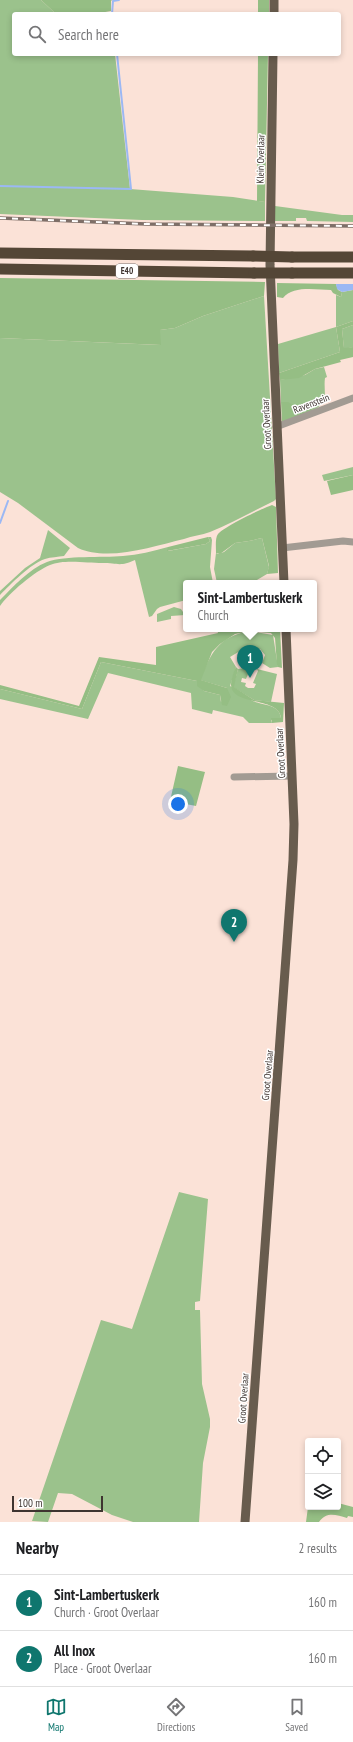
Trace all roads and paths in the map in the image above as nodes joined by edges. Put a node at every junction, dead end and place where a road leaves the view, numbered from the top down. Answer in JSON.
{"nodes":[{"id":1,"x":274,"y":0,"type":"edge"},
{"id":2,"x":274,"y":12,"type":"edge"},
{"id":3,"x":273,"y":56,"type":"edge"},
{"id":4,"x":0,"y":252,"type":"edge"},
{"id":5,"x":353,"y":257,"type":"edge"},
{"id":6,"x":270,"y":265,"type":"joint"},
{"id":7,"x":0,"y":269,"type":"edge"},
{"id":8,"x":353,"y":273,"type":"edge"},
{"id":9,"x":353,"y":398,"type":"edge"},
{"id":10,"x":276,"y":427,"type":"junction"},
{"id":11,"x":353,"y":542,"type":"edge"},
{"id":12,"x":282,"y":548,"type":"junction"},
{"id":13,"x":284,"y":580,"type":"edge"},
{"id":14,"x":286,"y":632,"type":"edge"},
{"id":15,"x":292,"y":776,"type":"junction"},
{"id":16,"x":234,"y":777,"type":"dead end"},
{"id":17,"x":245,"y":1522,"type":"edge"}],
"edges":[{"from":1,"to":2,"type":"main road"},
{"from":3,"to":6,"type":"main road","name":"Klein Overlaar"},
{"from":4,"to":5,"type":"highway","number":"E40","bridge":true},
{"from":6,"to":10,"type":"main road","name":"Groot Overlaar"},
{"from":7,"to":8,"type":"highway","number":"E40","bridge":true},
{"from":9,"to":10,"type":"street","name":"Ravenstein"},
{"from":10,"to":12,"type":"main road","name":"Groot Overlaar"},
{"from":11,"to":12,"type":"street"},
{"from":12,"to":13,"type":"main road","name":"Groot Overlaar"},
{"from":14,"to":15,"type":"main road","name":"Groot Overlaar"},
{"from":15,"to":16,"type":"street"},
{"from":15,"to":17,"type":"main road","name":"Groot Overlaar"}]}
